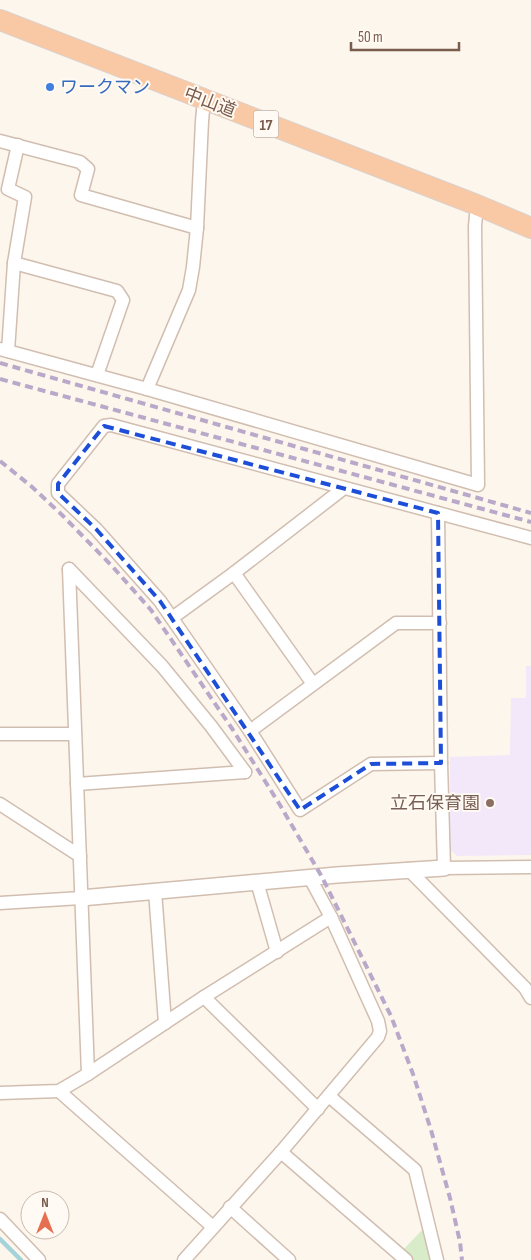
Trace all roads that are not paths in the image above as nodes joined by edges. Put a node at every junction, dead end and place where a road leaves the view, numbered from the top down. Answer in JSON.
{"nodes":[{"id":1,"x":0,"y":20,"type":"edge"},
{"id":2,"x":204,"y":100,"type":"junction"},
{"id":3,"x":0,"y":141,"type":"edge"},
{"id":4,"x":18,"y":145,"type":"junction"},
{"id":5,"x":477,"y":205,"type":"junction"},
{"id":6,"x":197,"y":228,"type":"junction"},
{"id":7,"x":531,"y":228,"type":"edge"},
{"id":8,"x":14,"y":263,"type":"junction"},
{"id":9,"x":4,"y":350,"type":"edge"},
{"id":10,"x":97,"y":375,"type":"junction"},
{"id":11,"x":147,"y":389,"type":"junction"},
{"id":12,"x":344,"y":488,"type":"junction"},
{"id":13,"x":438,"y":513,"type":"junction"},
{"id":14,"x":531,"y":538,"type":"edge"},
{"id":15,"x":234,"y":573,"type":"junction"},
{"id":16,"x":172,"y":618,"type":"junction"},
{"id":17,"x":440,"y":623,"type":"junction"},
{"id":18,"x":313,"y":684,"type":"junction"},
{"id":19,"x":250,"y":731,"type":"junction"},
{"id":20,"x":0,"y":734,"type":"edge"},
{"id":21,"x":75,"y":734,"type":"junction"},
{"id":22,"x":441,"y":763,"type":"junction"},
{"id":23,"x":77,"y":784,"type":"junction"},
{"id":24,"x":0,"y":804,"type":"edge"},
{"id":25,"x":80,"y":856,"type":"junction"},
{"id":26,"x":444,"y":868,"type":"junction"},
{"id":27,"x":531,"y":868,"type":"edge"},
{"id":28,"x":408,"y":870,"type":"junction"},
{"id":29,"x":310,"y":878,"type":"junction"},
{"id":30,"x":257,"y":882,"type":"junction"},
{"id":31,"x":155,"y":891,"type":"junction"},
{"id":32,"x":81,"y":898,"type":"junction"},
{"id":33,"x":0,"y":903,"type":"edge"},
{"id":34,"x":331,"y":917,"type":"junction"},
{"id":35,"x":277,"y":952,"type":"junction"},
{"id":36,"x":204,"y":997,"type":"junction"},
{"id":37,"x":531,"y":998,"type":"edge"},
{"id":38,"x":165,"y":1023,"type":"junction"},
{"id":39,"x":88,"y":1074,"type":"junction"},
{"id":40,"x":59,"y":1091,"type":"junction"},
{"id":41,"x":0,"y":1093,"type":"edge"},
{"id":42,"x":329,"y":1096,"type":"junction"},
{"id":43,"x":318,"y":1109,"type":"junction"},
{"id":44,"x":281,"y":1152,"type":"junction"},
{"id":45,"x":230,"y":1207,"type":"junction"},
{"id":46,"x":0,"y":1220,"type":"edge"},
{"id":47,"x":213,"y":1227,"type":"junction"},
{"id":48,"x":39,"y":1260,"type":"edge"},
{"id":49,"x":184,"y":1260,"type":"edge"},
{"id":50,"x":289,"y":1260,"type":"edge"},
{"id":51,"x":406,"y":1260,"type":"edge"},
{"id":52,"x":437,"y":1260,"type":"edge"}],
"edges":[{"from":1,"to":2,"type":"highway","name":"中山道","number":"17"},
{"from":2,"to":5,"type":"highway","name":"中山道","number":"17"},
{"from":2,"to":6,"type":"street"},
{"from":3,"to":4,"type":"street"},
{"from":4,"to":6,"type":"street"},
{"from":4,"to":8,"type":"street"},
{"from":5,"to":7,"type":"highway","name":"中山道","number":"17"},
{"from":5,"to":11,"type":"street"},
{"from":6,"to":11,"type":"street"},
{"from":8,"to":9,"type":"street"},
{"from":8,"to":10,"type":"street"},
{"from":9,"to":10,"type":"street"},
{"from":10,"to":11,"type":"street"},
{"from":12,"to":13,"type":"street"},
{"from":12,"to":15,"type":"street"},
{"from":12,"to":16,"type":"street"},
{"from":13,"to":14,"type":"street"},
{"from":13,"to":17,"type":"street"},
{"from":15,"to":16,"type":"street"},
{"from":15,"to":18,"type":"street"},
{"from":16,"to":19,"type":"street"},
{"from":17,"to":18,"type":"street"},
{"from":17,"to":22,"type":"street"},
{"from":18,"to":19,"type":"street"},
{"from":19,"to":22,"type":"street"},
{"from":20,"to":21,"type":"street"},
{"from":21,"to":23,"type":"street"},
{"from":21,"to":23,"type":"street"},
{"from":22,"to":26,"type":"street"},
{"from":23,"to":25,"type":"street"},
{"from":24,"to":25,"type":"street"},
{"from":25,"to":32,"type":"street"},
{"from":26,"to":27,"type":"street"},
{"from":26,"to":28,"type":"street"},
{"from":28,"to":29,"type":"street"},
{"from":28,"to":37,"type":"street"},
{"from":29,"to":30,"type":"street"},
{"from":29,"to":34,"type":"street"},
{"from":30,"to":31,"type":"street"},
{"from":30,"to":35,"type":"street"},
{"from":31,"to":32,"type":"street"},
{"from":31,"to":38,"type":"street"},
{"from":32,"to":33,"type":"street"},
{"from":32,"to":39,"type":"street"},
{"from":34,"to":35,"type":"street"},
{"from":34,"to":42,"type":"street"},
{"from":35,"to":36,"type":"street"},
{"from":36,"to":38,"type":"street"},
{"from":36,"to":43,"type":"street"},
{"from":38,"to":39,"type":"street"},
{"from":39,"to":40,"type":"street"},
{"from":40,"to":41,"type":"street"},
{"from":40,"to":47,"type":"street"},
{"from":42,"to":43,"type":"street"},
{"from":42,"to":52,"type":"street"},
{"from":43,"to":44,"type":"street"},
{"from":44,"to":45,"type":"street"},
{"from":44,"to":51,"type":"street"},
{"from":45,"to":47,"type":"street"},
{"from":45,"to":50,"type":"street"},
{"from":46,"to":48,"type":"street"},
{"from":47,"to":49,"type":"street"}]}
